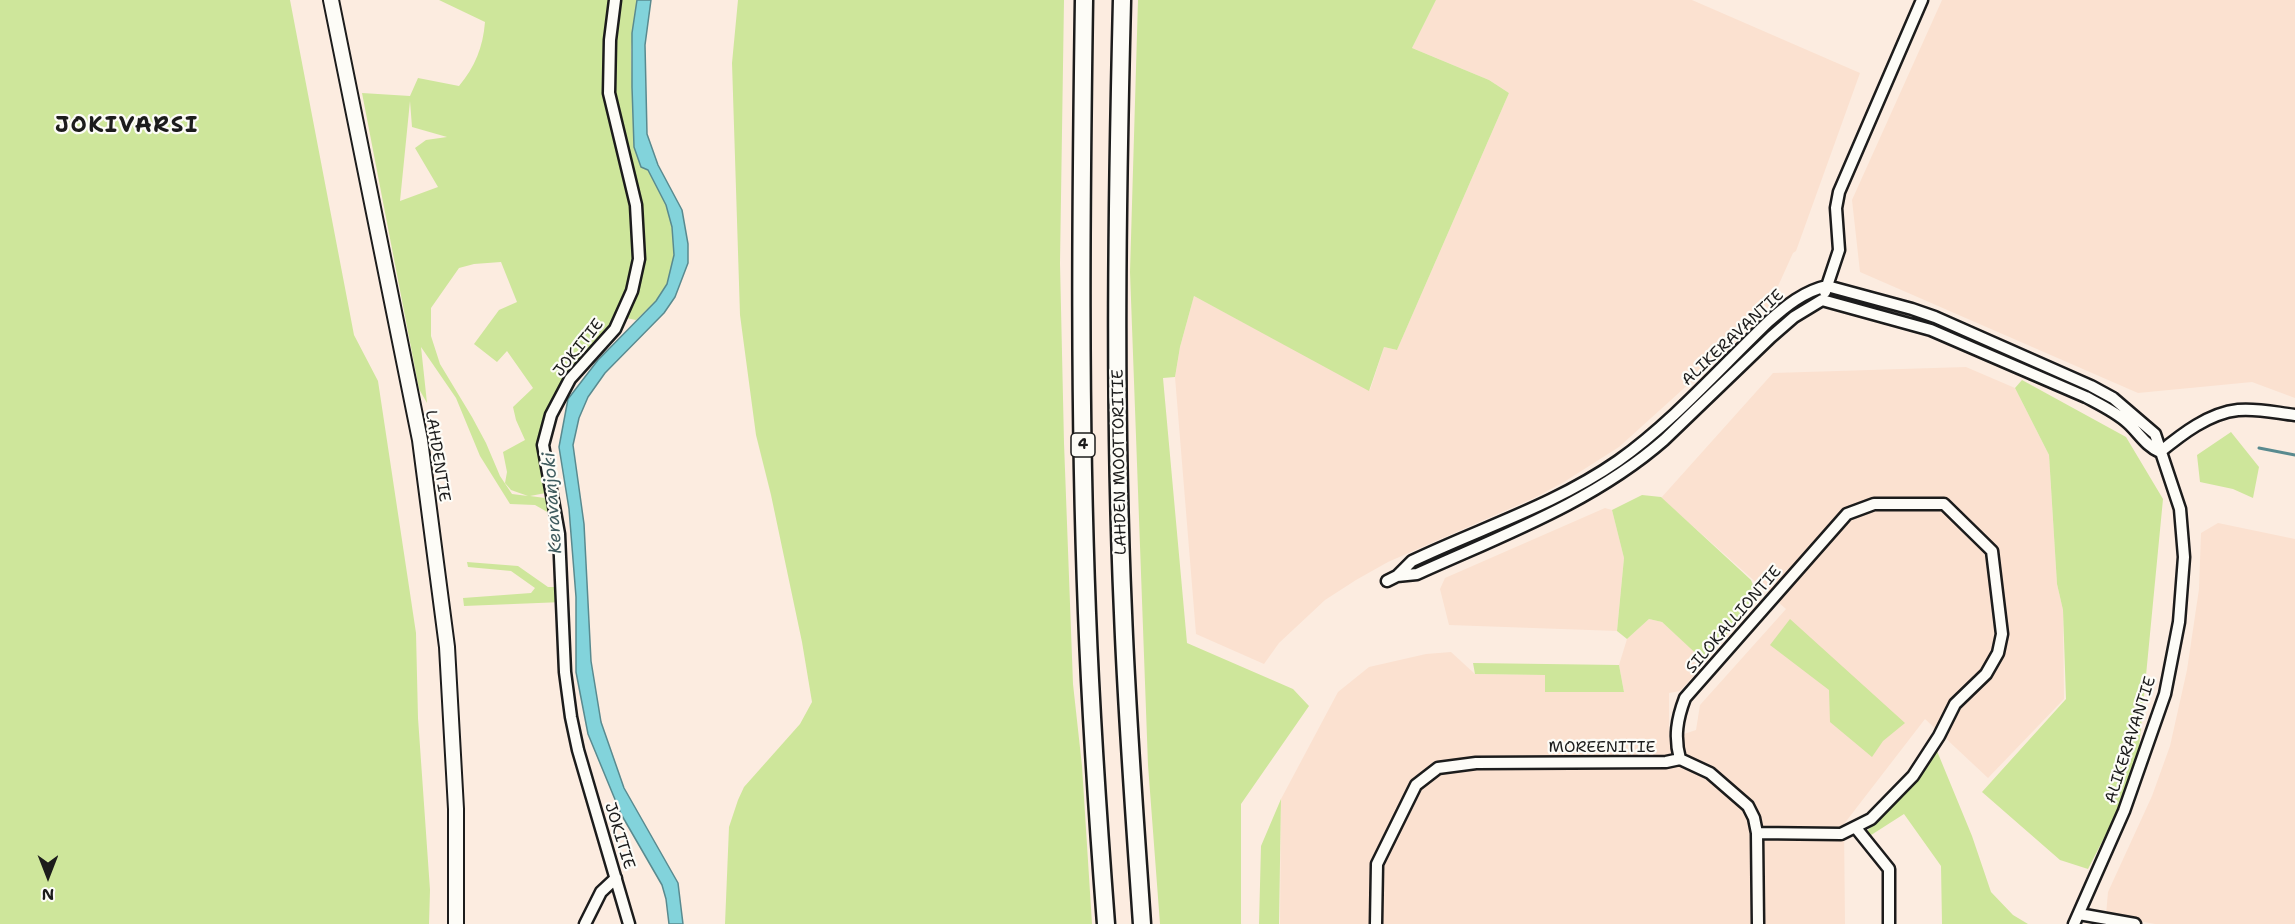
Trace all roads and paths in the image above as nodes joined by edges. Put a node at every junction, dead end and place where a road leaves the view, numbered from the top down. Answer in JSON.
{"nodes":[{"id":1,"x":331,"y":0,"type":"edge"},
{"id":2,"x":615,"y":0,"type":"edge"},
{"id":3,"x":1084,"y":0,"type":"edge"},
{"id":4,"x":1122,"y":0,"type":"edge"},
{"id":5,"x":1922,"y":0,"type":"edge"},
{"id":6,"x":1827,"y":286,"type":"junction"},
{"id":7,"x":1822,"y":300,"type":"junction"},
{"id":8,"x":2295,"y":415,"type":"edge"},
{"id":9,"x":2160,"y":452,"type":"junction"},
{"id":10,"x":1680,"y":759,"type":"junction"},
{"id":11,"x":1856,"y":828,"type":"junction"},
{"id":12,"x":1757,"y":833,"type":"junction"},
{"id":13,"x":616,"y":878,"type":"junction"},
{"id":14,"x":2077,"y":919,"type":"edge"},
{"id":15,"x":456,"y":924,"type":"edge"},
{"id":16,"x":585,"y":924,"type":"edge"},
{"id":17,"x":629,"y":924,"type":"edge"},
{"id":18,"x":1106,"y":924,"type":"edge"},
{"id":19,"x":1142,"y":924,"type":"edge"},
{"id":20,"x":1376,"y":924,"type":"edge"},
{"id":21,"x":1758,"y":924,"type":"edge"},
{"id":22,"x":1889,"y":924,"type":"edge"},
{"id":23,"x":2135,"y":924,"type":"edge"}],
"edges":[{"from":1,"to":15,"type":"main road","name":"LAHDENTIE"},
{"from":2,"to":13,"type":"street","name":"JOKITIE"},
{"from":3,"to":18,"type":"highway","number":"4"},
{"from":4,"to":19,"type":"highway","name":"LAHDEN MOOTTORITIE","number":"4"},
{"from":5,"to":6,"type":"street"},
{"from":6,"to":7,"type":"street"},
{"from":6,"to":7,"type":"street","name":"ALIKERAVANTIE"},
{"from":6,"to":9,"type":"street","name":"ALIKERAVANTIE"},
{"from":7,"to":9,"type":"street"},
{"from":8,"to":9,"type":"street"},
{"from":9,"to":14,"type":"street","name":"ALIKERAVANTIE"},
{"from":10,"to":11,"type":"street","name":"SILOKALLIONTIE"},
{"from":10,"to":12,"type":"street"},
{"from":10,"to":20,"type":"street","name":"MOREENITIE"},
{"from":11,"to":12,"type":"street"},
{"from":11,"to":22,"type":"street"},
{"from":12,"to":21,"type":"street"},
{"from":13,"to":16,"type":"street"},
{"from":13,"to":17,"type":"street","name":"JOKITIE"},
{"from":14,"to":23,"type":"street"}]}
